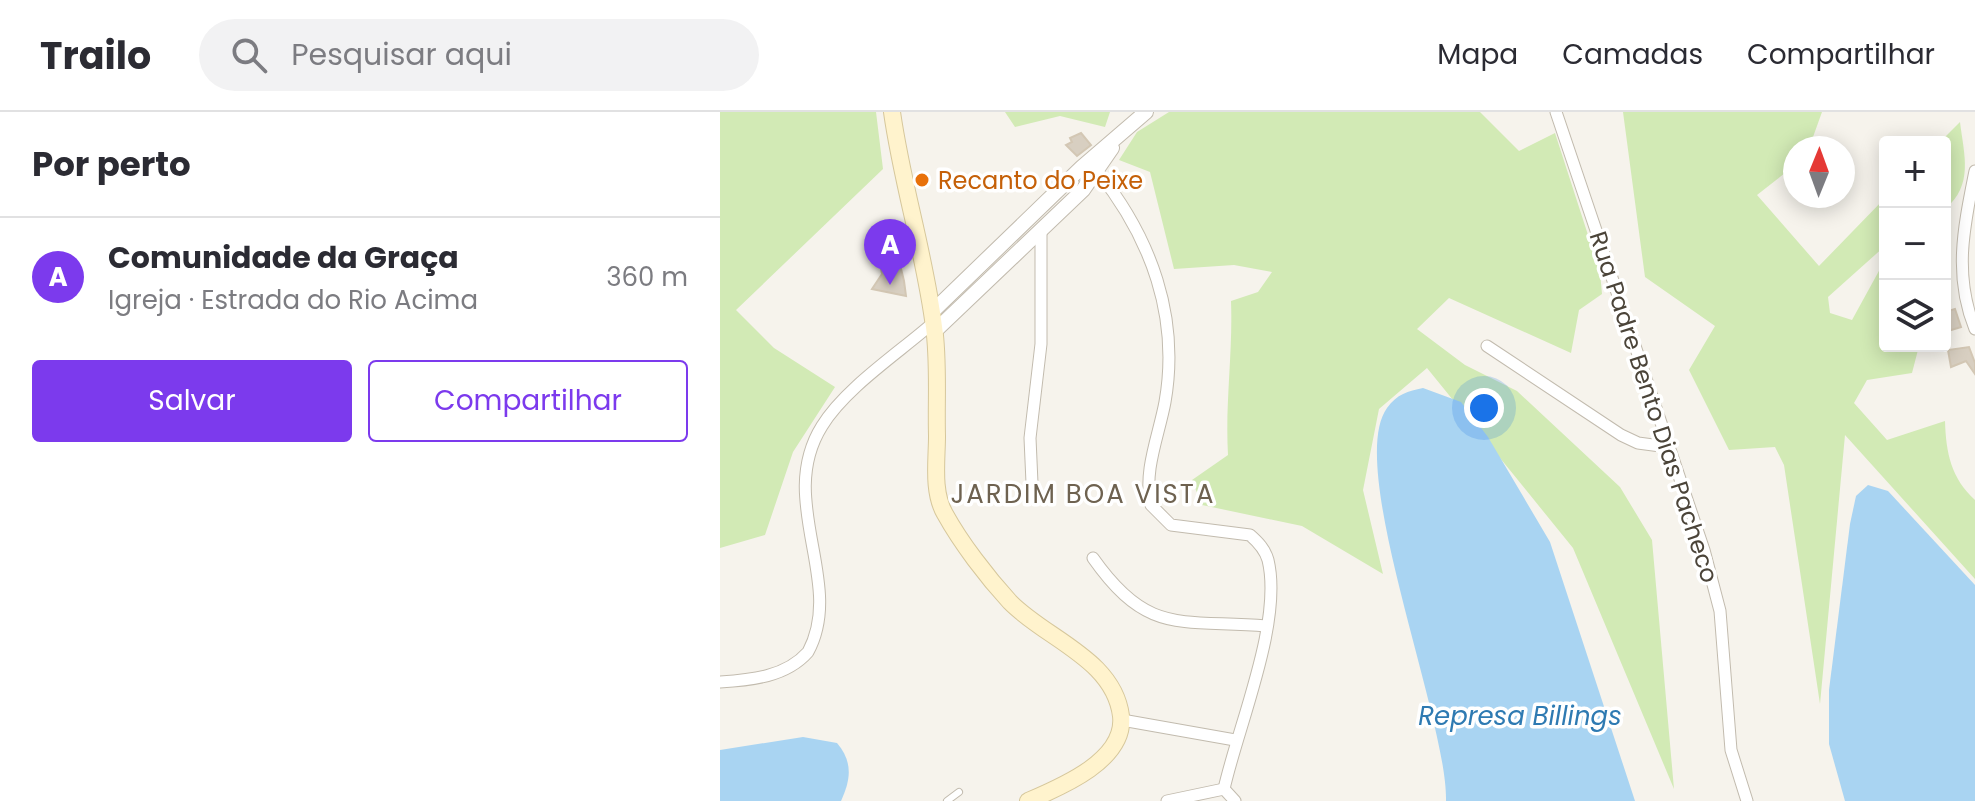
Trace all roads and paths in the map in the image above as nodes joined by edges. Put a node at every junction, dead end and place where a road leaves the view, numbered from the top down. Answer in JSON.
{"nodes":[{"id":1,"x":892,"y":112,"type":"edge"},
{"id":2,"x":1146,"y":112,"type":"edge"},
{"id":3,"x":1556,"y":112,"type":"edge"},
{"id":4,"x":1115,"y":142,"type":"junction"},
{"id":5,"x":1082,"y":167,"type":"junction"},
{"id":6,"x":1975,"y":171,"type":"edge"},
{"id":7,"x":1098,"y":172,"type":"junction"},
{"id":8,"x":1041,"y":232,"type":"junction"},
{"id":9,"x":934,"y":322,"type":"junction"},
{"id":10,"x":1975,"y":329,"type":"edge"},
{"id":11,"x":1487,"y":346,"type":"dead end"},
{"id":12,"x":1668,"y":447,"type":"junction"},
{"id":13,"x":1032,"y":483,"type":"dead end"},
{"id":14,"x":1093,"y":558,"type":"dead end"},
{"id":15,"x":1266,"y":626,"type":"junction"},
{"id":16,"x":720,"y":682,"type":"edge"},
{"id":17,"x":1122,"y":720,"type":"junction"},
{"id":18,"x":1235,"y":740,"type":"junction"},
{"id":19,"x":1224,"y":789,"type":"junction"},
{"id":20,"x":959,"y":792,"type":"dead end"},
{"id":21,"x":947,"y":801,"type":"edge"},
{"id":22,"x":1028,"y":801,"type":"edge"},
{"id":23,"x":1167,"y":801,"type":"edge"},
{"id":24,"x":1235,"y":801,"type":"edge"},
{"id":25,"x":1747,"y":801,"type":"edge"}],
"edges":[{"from":1,"to":9,"type":"main road"},
{"from":2,"to":4,"type":"street"},
{"from":3,"to":12,"type":"street","name":"Rua Padre Bento Dias Pacheco"},
{"from":4,"to":5,"type":"street"},
{"from":4,"to":7,"type":"street"},
{"from":5,"to":7,"type":"street"},
{"from":5,"to":9,"type":"street"},
{"from":6,"to":10,"type":"street"},
{"from":7,"to":8,"type":"street"},
{"from":7,"to":15,"type":"street"},
{"from":8,"to":9,"type":"street"},
{"from":8,"to":13,"type":"street"},
{"from":9,"to":16,"type":"street"},
{"from":9,"to":17,"type":"main road"},
{"from":11,"to":12,"type":"street"},
{"from":12,"to":25,"type":"street","name":"Rua Padre Bento Dias Pacheco"},
{"from":14,"to":15,"type":"street"},
{"from":15,"to":18,"type":"street"},
{"from":17,"to":18,"type":"street"},
{"from":17,"to":22,"type":"main road"},
{"from":18,"to":19,"type":"street"},
{"from":19,"to":23,"type":"street"},
{"from":19,"to":24,"type":"street"},
{"from":20,"to":21,"type":"lane"}]}
